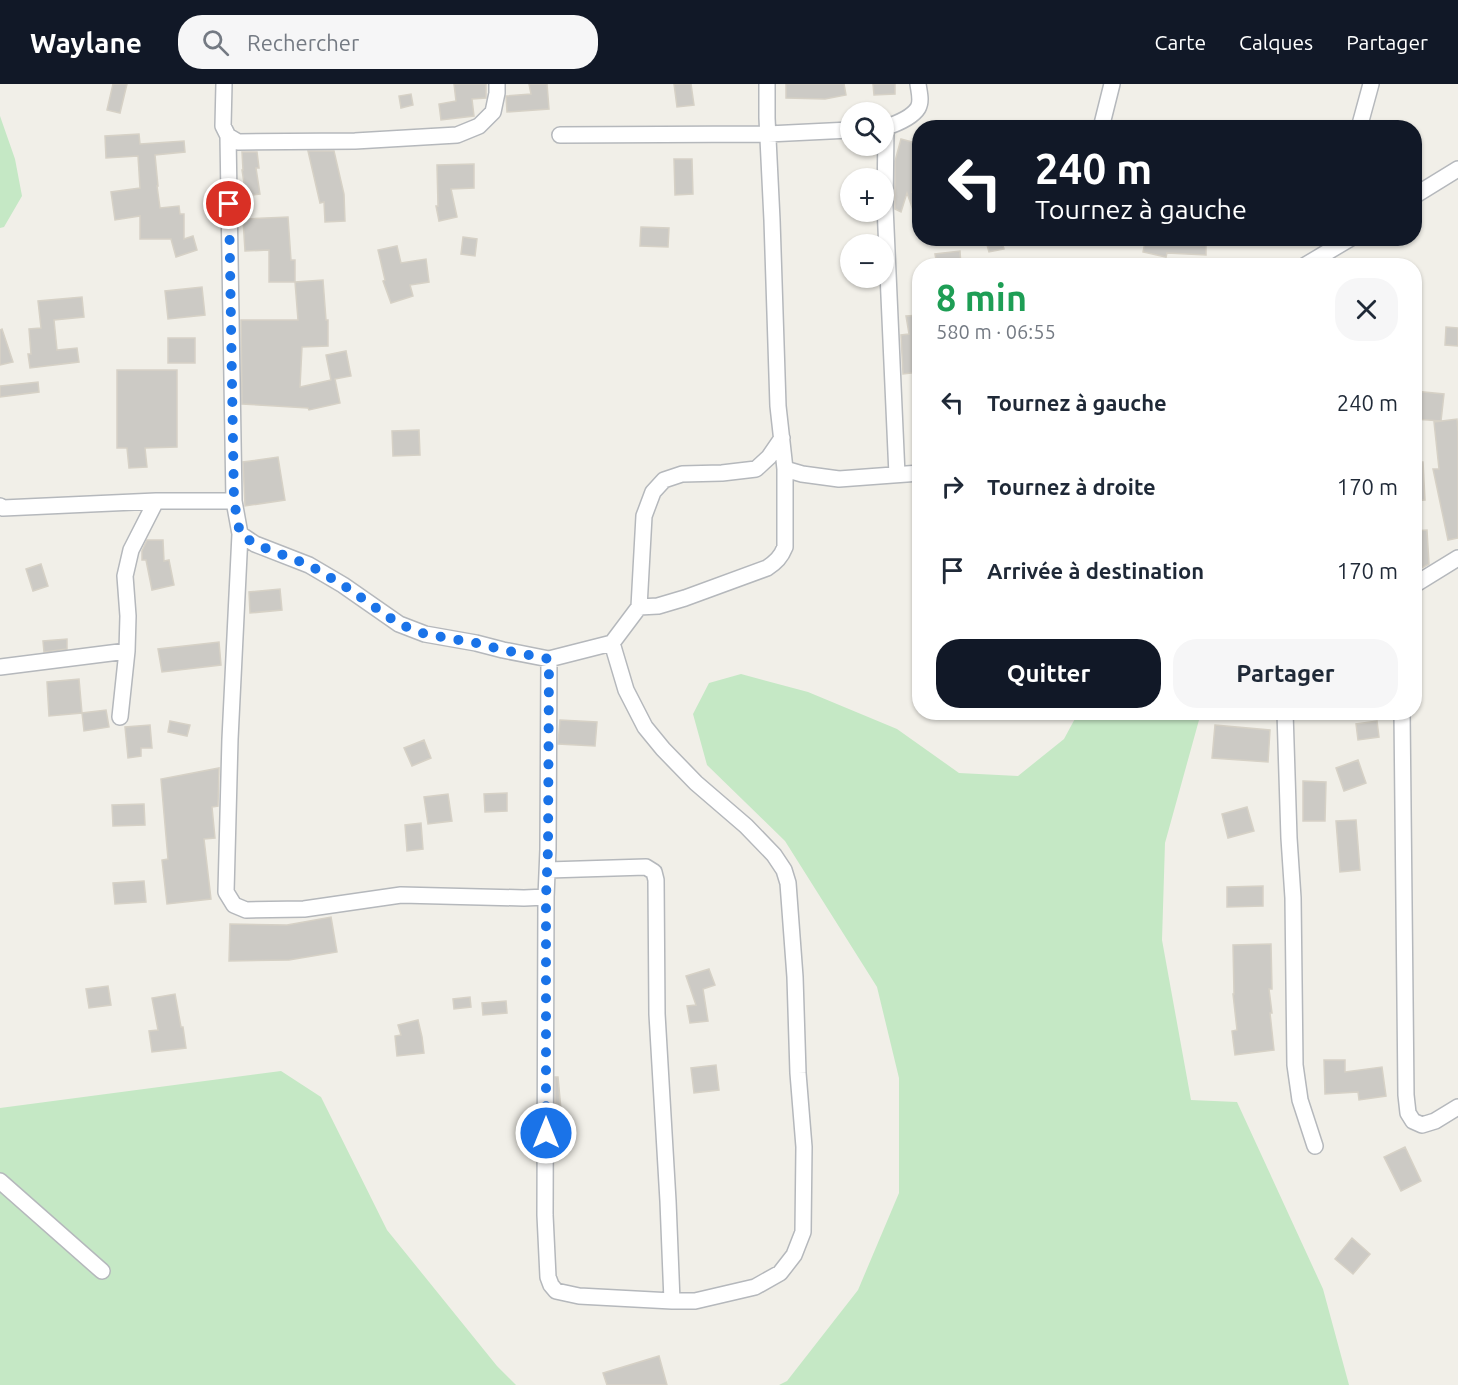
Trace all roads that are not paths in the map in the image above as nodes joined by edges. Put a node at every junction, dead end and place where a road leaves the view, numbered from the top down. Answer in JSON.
{"nodes":[{"id":1,"x":224,"y":84,"type":"edge"},
{"id":2,"x":497,"y":84,"type":"edge"},
{"id":3,"x":767,"y":84,"type":"edge"},
{"id":4,"x":918,"y":84,"type":"edge"},
{"id":5,"x":1112,"y":84,"type":"edge"},
{"id":6,"x":1371,"y":84,"type":"edge"},
{"id":7,"x":1103,"y":120,"type":"edge"},
{"id":8,"x":1361,"y":120,"type":"edge"},
{"id":9,"x":894,"y":124,"type":"edge"},
{"id":10,"x":840,"y":130,"type":"edge"},
{"id":11,"x":768,"y":134,"type":"junction"},
{"id":12,"x":560,"y":135,"type":"dead end"},
{"id":13,"x":228,"y":136,"type":"junction"},
{"id":14,"x":885,"y":156,"type":"edge"},
{"id":15,"x":1458,"y":169,"type":"edge"},
{"id":16,"x":1422,"y":191,"type":"edge"},
{"id":17,"x":1338,"y":246,"type":"edge"},
{"id":18,"x":1317,"y":258,"type":"edge"},
{"id":19,"x":782,"y":438,"type":"junction"},
{"id":20,"x":785,"y":469,"type":"junction"},
{"id":21,"x":912,"y":474,"type":"edge"},
{"id":22,"x":897,"y":475,"type":"junction"},
{"id":23,"x":156,"y":501,"type":"junction"},
{"id":24,"x":234,"y":501,"type":"junction"},
{"id":25,"x":1,"y":509,"type":"edge"},
{"id":26,"x":240,"y":534,"type":"junction"},
{"id":27,"x":1458,"y":558,"type":"edge"},
{"id":28,"x":1422,"y":580,"type":"edge"},
{"id":29,"x":639,"y":607,"type":"junction"},
{"id":30,"x":612,"y":643,"type":"junction"},
{"id":31,"x":127,"y":651,"type":"junction"},
{"id":32,"x":549,"y":659,"type":"junction"},
{"id":33,"x":0,"y":667,"type":"edge"},
{"id":34,"x":120,"y":717,"type":"dead end"},
{"id":35,"x":1285,"y":720,"type":"edge"},
{"id":36,"x":1402,"y":720,"type":"edge"},
{"id":37,"x":548,"y":870,"type":"junction"},
{"id":38,"x":546,"y":897,"type":"junction"},
{"id":39,"x":1458,"y":1107,"type":"edge"},
{"id":40,"x":1315,"y":1146,"type":"dead end"},
{"id":41,"x":0,"y":1181,"type":"edge"},
{"id":42,"x":102,"y":1271,"type":"dead end"},
{"id":43,"x":672,"y":1301,"type":"junction"}],
"edges":[{"from":1,"to":13,"type":"street"},
{"from":2,"to":13,"type":"street"},
{"from":3,"to":11,"type":"street"},
{"from":4,"to":9,"type":"street"},
{"from":5,"to":7,"type":"street"},
{"from":6,"to":8,"type":"street"},
{"from":10,"to":11,"type":"street"},
{"from":11,"to":12,"type":"street"},
{"from":11,"to":19,"type":"street"},
{"from":13,"to":24,"type":"street"},
{"from":14,"to":22,"type":"street"},
{"from":15,"to":16,"type":"street"},
{"from":17,"to":18,"type":"street"},
{"from":19,"to":20,"type":"street"},
{"from":19,"to":29,"type":"street"},
{"from":20,"to":22,"type":"street"},
{"from":20,"to":29,"type":"street"},
{"from":21,"to":22,"type":"street"},
{"from":23,"to":24,"type":"street"},
{"from":23,"to":25,"type":"street"},
{"from":23,"to":31,"type":"street"},
{"from":24,"to":26,"type":"street"},
{"from":26,"to":32,"type":"street"},
{"from":26,"to":38,"type":"street"},
{"from":27,"to":28,"type":"street"},
{"from":29,"to":30,"type":"street"},
{"from":30,"to":32,"type":"street"},
{"from":30,"to":43,"type":"street"},
{"from":31,"to":33,"type":"street"},
{"from":31,"to":34,"type":"street"},
{"from":32,"to":37,"type":"street"},
{"from":35,"to":40,"type":"street"},
{"from":36,"to":39,"type":"street"},
{"from":37,"to":38,"type":"street"},
{"from":37,"to":43,"type":"street"},
{"from":38,"to":43,"type":"street"},
{"from":41,"to":42,"type":"street"}]}
